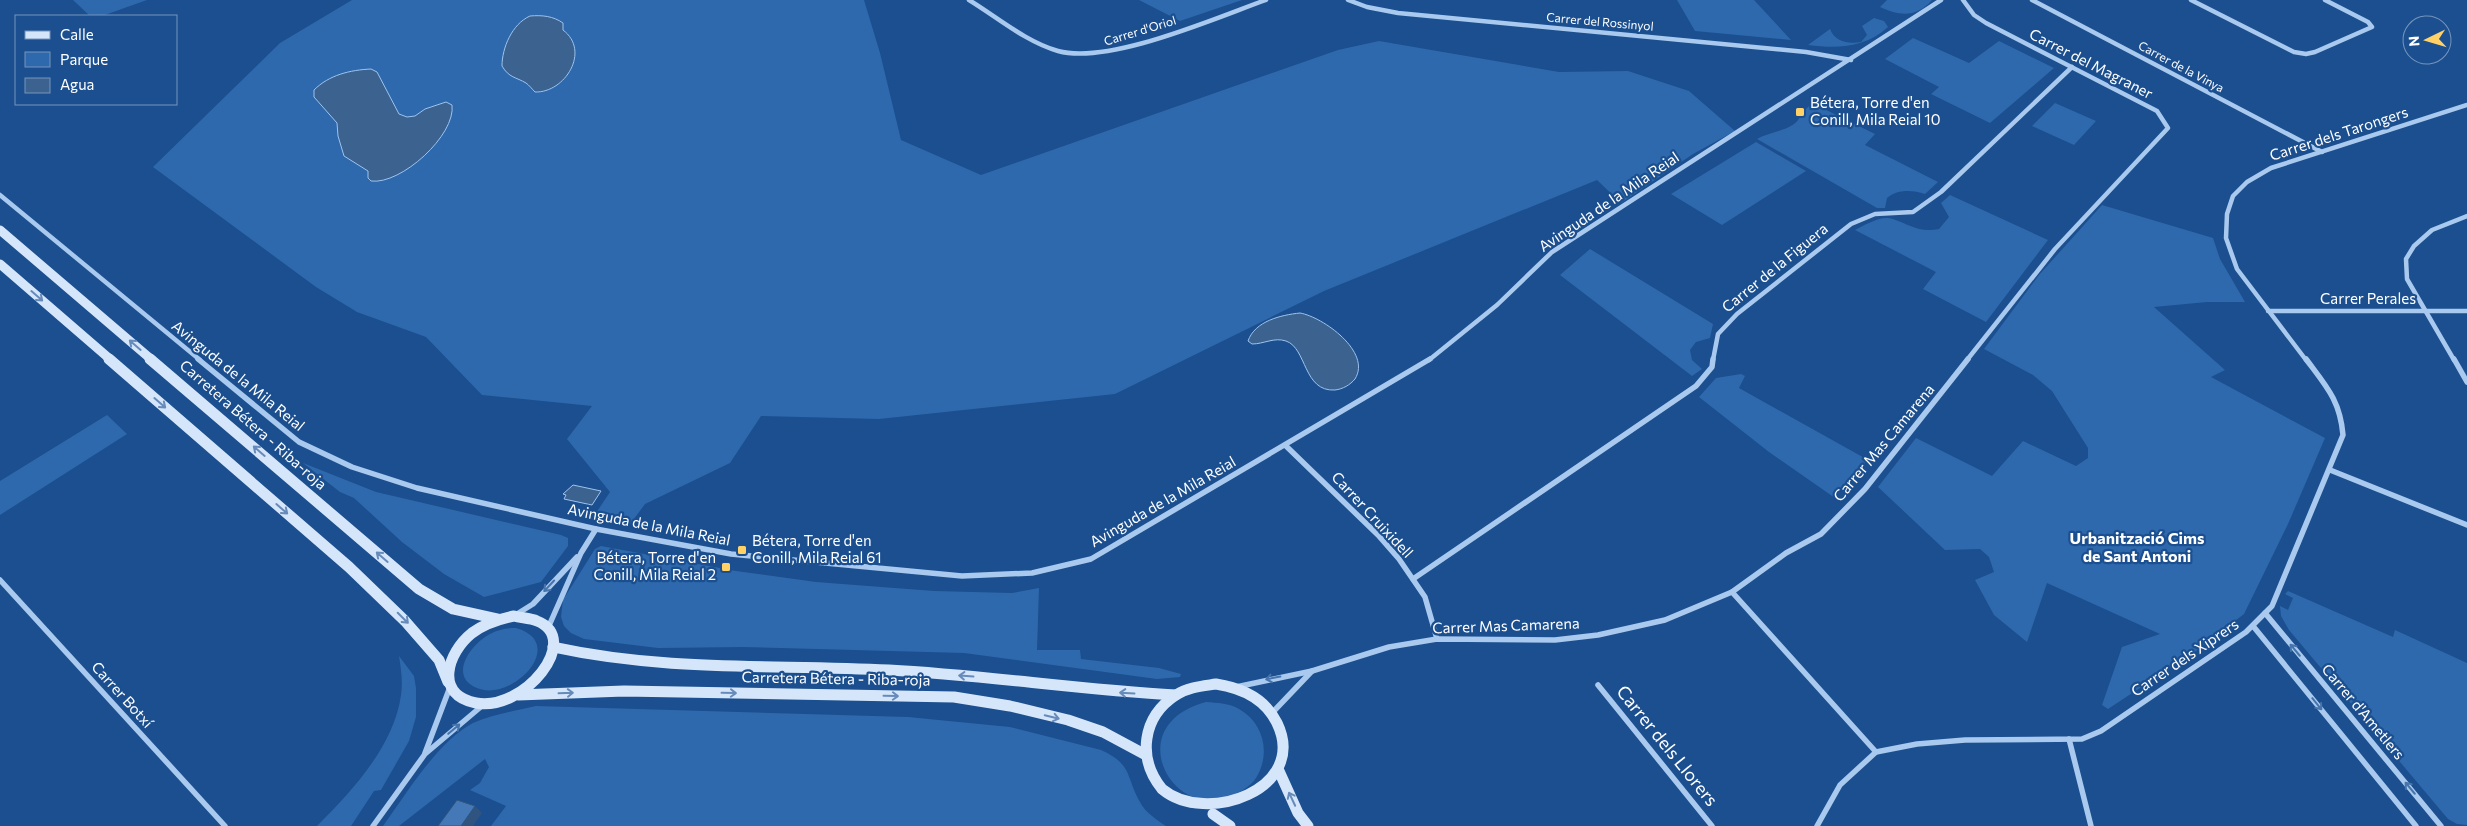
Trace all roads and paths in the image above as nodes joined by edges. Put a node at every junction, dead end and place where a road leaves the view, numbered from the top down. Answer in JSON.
{"nodes":[{"id":1,"x":969,"y":0,"type":"edge"},
{"id":2,"x":1266,"y":0,"type":"edge"},
{"id":3,"x":1348,"y":0,"type":"edge"},
{"id":4,"x":1941,"y":0,"type":"edge"},
{"id":5,"x":1963,"y":0,"type":"edge"},
{"id":6,"x":2032,"y":0,"type":"edge"},
{"id":7,"x":2191,"y":0,"type":"edge"},
{"id":8,"x":2325,"y":0,"type":"edge"},
{"id":9,"x":1851,"y":60,"type":"junction"},
{"id":10,"x":2072,"y":66,"type":"junction"},
{"id":11,"x":2467,"y":105,"type":"edge"},
{"id":12,"x":2322,"y":152,"type":"junction"},
{"id":13,"x":0,"y":195,"type":"edge"},
{"id":14,"x":2467,"y":216,"type":"edge"},
{"id":15,"x":0,"y":230,"type":"edge"},
{"id":16,"x":2055,"y":249,"type":"joint"},
{"id":17,"x":0,"y":264,"type":"edge"},
{"id":18,"x":2268,"y":311,"type":"junction"},
{"id":19,"x":2424,"y":311,"type":"junction"},
{"id":20,"x":2467,"y":311,"type":"edge"},
{"id":21,"x":2467,"y":382,"type":"edge"},
{"id":22,"x":1286,"y":446,"type":"junction"},
{"id":23,"x":2330,"y":470,"type":"junction"},
{"id":24,"x":2467,"y":525,"type":"edge"},
{"id":25,"x":596,"y":528,"type":"junction"},
{"id":26,"x":581,"y":553,"type":"junction"},
{"id":27,"x":1413,"y":579,"type":"junction"},
{"id":28,"x":0,"y":580,"type":"edge"},
{"id":29,"x":1732,"y":592,"type":"junction"},
{"id":30,"x":2265,"y":613,"type":"junction"},
{"id":31,"x":514,"y":616,"type":"junction"},
{"id":32,"x":498,"y":619,"type":"junction"},
{"id":33,"x":2253,"y":626,"type":"junction"},
{"id":34,"x":548,"y":628,"type":"junction"},
{"id":35,"x":1437,"y":639,"type":"junction"},
{"id":36,"x":553,"y":648,"type":"junction"},
{"id":37,"x":1312,"y":671,"type":"junction"},
{"id":38,"x":449,"y":684,"type":"junction"},
{"id":39,"x":1598,"y":685,"type":"dead end"},
{"id":40,"x":1234,"y":687,"type":"junction"},
{"id":41,"x":518,"y":695,"type":"junction"},
{"id":42,"x":1176,"y":695,"type":"junction"},
{"id":43,"x":484,"y":705,"type":"junction"},
{"id":44,"x":1272,"y":714,"type":"junction"},
{"id":45,"x":2069,"y":739,"type":"junction"},
{"id":46,"x":1876,"y":752,"type":"junction"},
{"id":47,"x":425,"y":754,"type":"junction"},
{"id":48,"x":1144,"y":754,"type":"junction"},
{"id":49,"x":1278,"y":771,"type":"junction"},
{"id":50,"x":1213,"y":814,"type":"junction"},
{"id":51,"x":226,"y":826,"type":"edge"},
{"id":52,"x":373,"y":826,"type":"edge"},
{"id":53,"x":1230,"y":826,"type":"edge"},
{"id":54,"x":1308,"y":826,"type":"edge"},
{"id":55,"x":1712,"y":826,"type":"edge"},
{"id":56,"x":1817,"y":826,"type":"edge"},
{"id":57,"x":2091,"y":826,"type":"edge"},
{"id":58,"x":2416,"y":826,"type":"edge"},
{"id":59,"x":2441,"y":826,"type":"edge"}],
"edges":[{"from":1,"to":2,"type":"street","name":"Carrer d'Oriol"},
{"from":3,"to":9,"type":"street","name":"Carrer del Rossinyol"},
{"from":4,"to":9,"type":"street","name":"Avinguda de la Mila Reial"},
{"from":5,"to":10,"type":"street","name":"Carrer del Magraner"},
{"from":6,"to":12,"type":"street","name":"Carrer de la Vinya"},
{"from":7,"to":8,"type":"street"},
{"from":9,"to":22,"type":"street","name":"Avinguda de la Mila Reial"},
{"from":10,"to":16,"type":"street","name":"Carrer del Magraner"},
{"from":10,"to":27,"type":"street","name":"Carrer de la Figuera"},
{"from":11,"to":12,"type":"street","name":"Carrer dels Tarongers"},
{"from":12,"to":18,"type":"street","name":"Carrer dels Tarongers"},
{"from":13,"to":25,"type":"street","name":"Avinguda de la Mila Reial"},
{"from":14,"to":19,"type":"street"},
{"from":32,"to":15,"type":"main road","name":"Carretera Bétera - Riba-roja","one_way":true},
{"from":16,"to":29,"type":"street","name":"Carrer Mas Camarena"},
{"from":17,"to":38,"type":"main road","one_way":true},
{"from":18,"to":19,"type":"street","name":"Carrer Perales"},
{"from":18,"to":23,"type":"street","name":"Carrer dels Xiprers"},
{"from":19,"to":20,"type":"street","name":"Carrer Perales"},
{"from":19,"to":21,"type":"street"},
{"from":22,"to":25,"type":"street","name":"Avinguda de la Mila Reial"},
{"from":22,"to":27,"type":"street","name":"Carrer Cruixidell"},
{"from":23,"to":24,"type":"street"},
{"from":23,"to":30,"type":"street","name":"Carrer dels Xiprers"},
{"from":25,"to":26,"type":"street"},
{"from":26,"to":31,"type":"street","one_way":true},
{"from":26,"to":34,"type":"street"},
{"from":27,"to":35,"type":"street","name":"Carrer Cruixidell"},
{"from":28,"to":51,"type":"street","name":"Carrer Botxí"},
{"from":29,"to":35,"type":"street","name":"Carrer Mas Camarena"},
{"from":29,"to":46,"type":"street"},
{"from":30,"to":33,"type":"street","name":"Carrer dels Xiprers"},
{"from":59,"to":30,"type":"street","name":"Carrer d'Ametlers","one_way":true},
{"from":31,"to":32,"type":"main road"},
{"from":31,"to":34,"type":"main road"},
{"from":32,"to":38,"type":"main road"},
{"from":33,"to":45,"type":"street","name":"Carrer dels Xiprers"},
{"from":33,"to":58,"type":"street","name":"Carrer d'Ametlers","one_way":true},
{"from":34,"to":36,"type":"main road"},
{"from":35,"to":37,"type":"street","name":"Carrer Mas Camarena"},
{"from":36,"to":41,"type":"main road"},
{"from":42,"to":36,"type":"main road","name":"Carretera Bétera - Riba-roja","one_way":true},
{"from":37,"to":40,"type":"street","name":"Carrer Mas Camarena","one_way":true},
{"from":37,"to":44,"type":"street","name":"Carrer Mas Camarena"},
{"from":38,"to":43,"type":"main road"},
{"from":38,"to":47,"type":"street"},
{"from":39,"to":55,"type":"street","name":"Carrer dels Llorers"},
{"from":40,"to":42,"type":"main road"},
{"from":40,"to":44,"type":"main road"},
{"from":41,"to":43,"type":"main road"},
{"from":41,"to":48,"type":"main road","name":"Carretera Bétera - Riba-roja","one_way":true},
{"from":42,"to":48,"type":"main road"},
{"from":47,"to":43,"type":"street","one_way":true},
{"from":44,"to":49,"type":"main road"},
{"from":45,"to":46,"type":"street","name":"Carrer dels Xiprers"},
{"from":45,"to":57,"type":"street"},
{"from":46,"to":56,"type":"street"},
{"from":47,"to":52,"type":"street"},
{"from":48,"to":50,"type":"main road"},
{"from":49,"to":50,"type":"main road"},
{"from":54,"to":49,"type":"main road","one_way":true},
{"from":50,"to":53,"type":"main road"}]}
